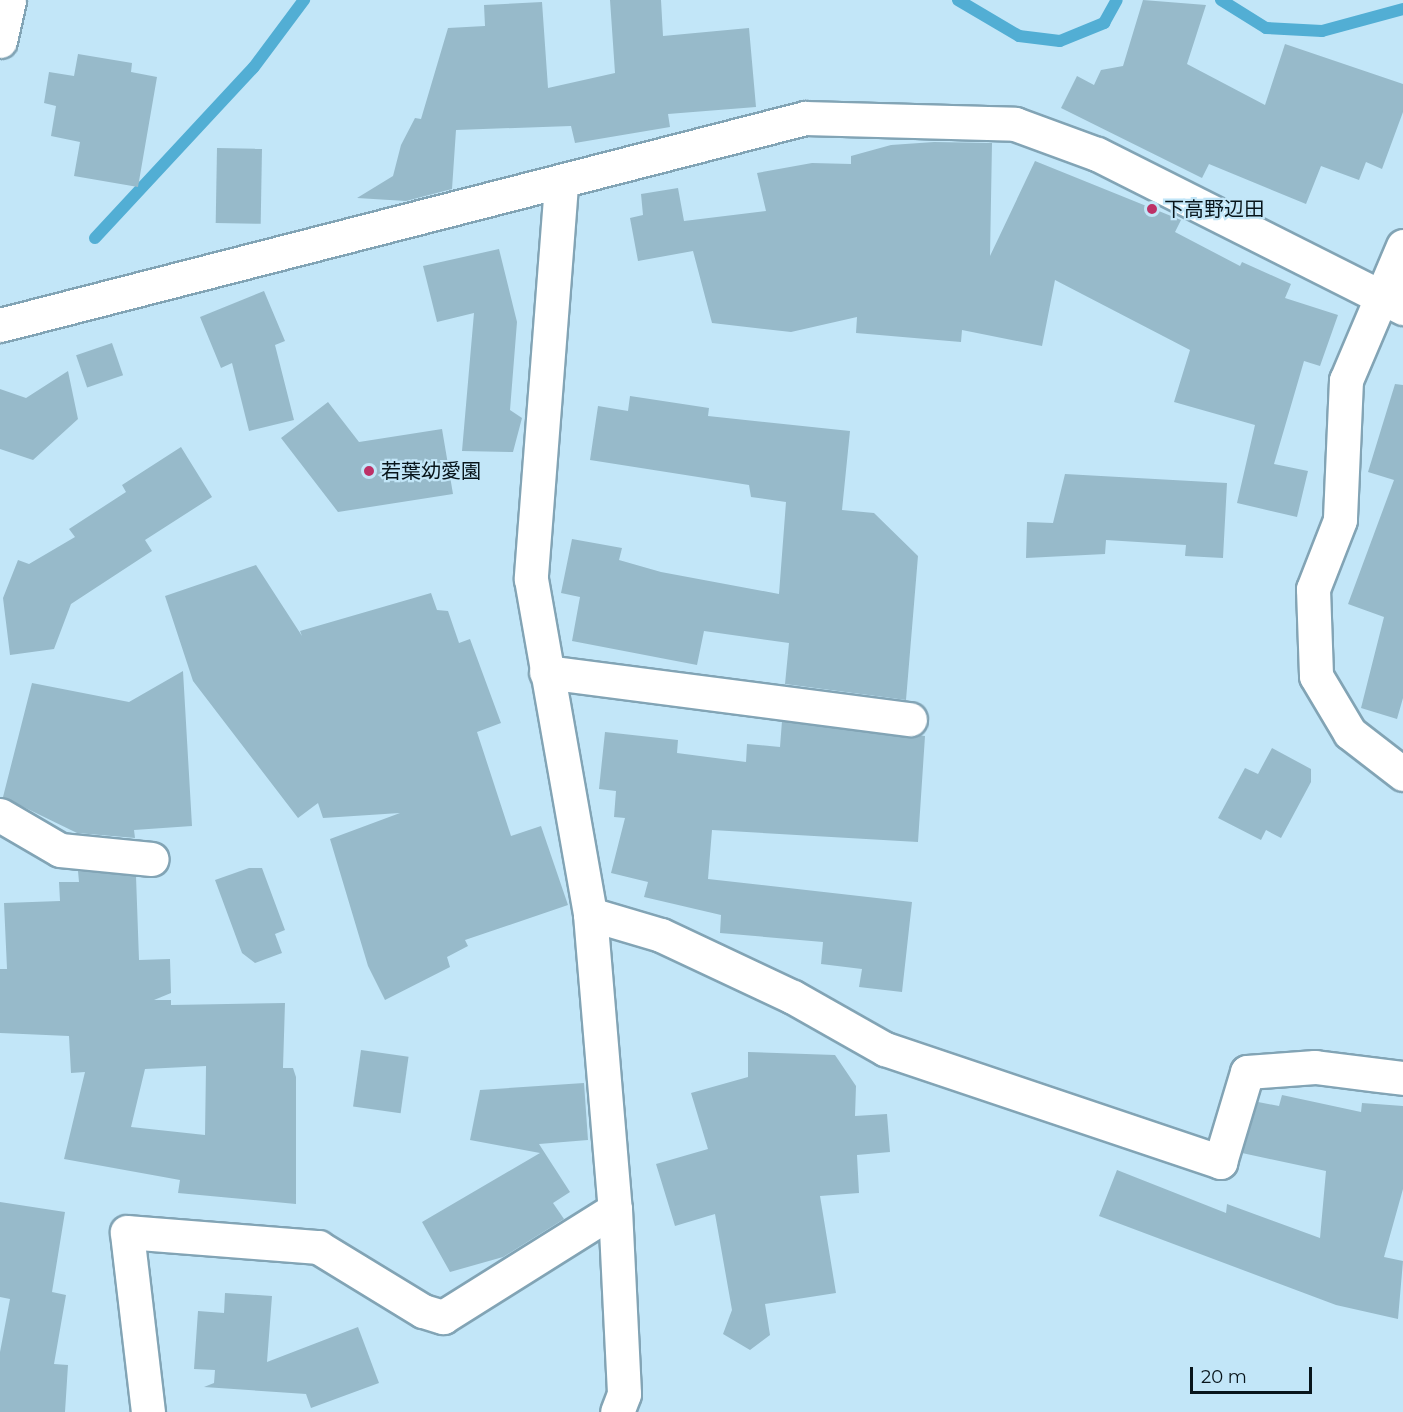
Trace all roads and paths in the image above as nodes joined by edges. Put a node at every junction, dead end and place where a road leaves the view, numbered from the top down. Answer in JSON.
{"nodes":[{"id":1,"x":9,"y":0,"type":"edge"},
{"id":2,"x":0,"y":41,"type":"edge"},
{"id":3,"x":561,"y":185,"type":"junction"},
{"id":4,"x":1403,"y":246,"type":"edge"},
{"id":5,"x":1391,"y":304,"type":"edge"},
{"id":6,"x":0,"y":326,"type":"edge"},
{"id":7,"x":546,"y":672,"type":"junction"},
{"id":8,"x":909,"y":719,"type":"dead end"},
{"id":9,"x":1403,"y":774,"type":"edge"},
{"id":10,"x":0,"y":815,"type":"edge"},
{"id":11,"x":152,"y":859,"type":"dead end"},
{"id":12,"x":590,"y":914,"type":"junction"},
{"id":13,"x":1403,"y":1078,"type":"edge"},
{"id":14,"x":615,"y":1209,"type":"junction"},
{"id":15,"x":148,"y":1412,"type":"edge"},
{"id":16,"x":617,"y":1412,"type":"edge"}],
"edges":[{"from":1,"to":2,"type":"street"},
{"from":3,"to":5,"type":"street"},
{"from":3,"to":6,"type":"street"},
{"from":3,"to":7,"type":"street"},
{"from":4,"to":5,"type":"street"},
{"from":5,"to":9,"type":"street"},
{"from":7,"to":8,"type":"street"},
{"from":7,"to":12,"type":"street"},
{"from":10,"to":11,"type":"street"},
{"from":12,"to":13,"type":"street"},
{"from":12,"to":14,"type":"street"},
{"from":14,"to":15,"type":"street"},
{"from":14,"to":16,"type":"street"}]}
